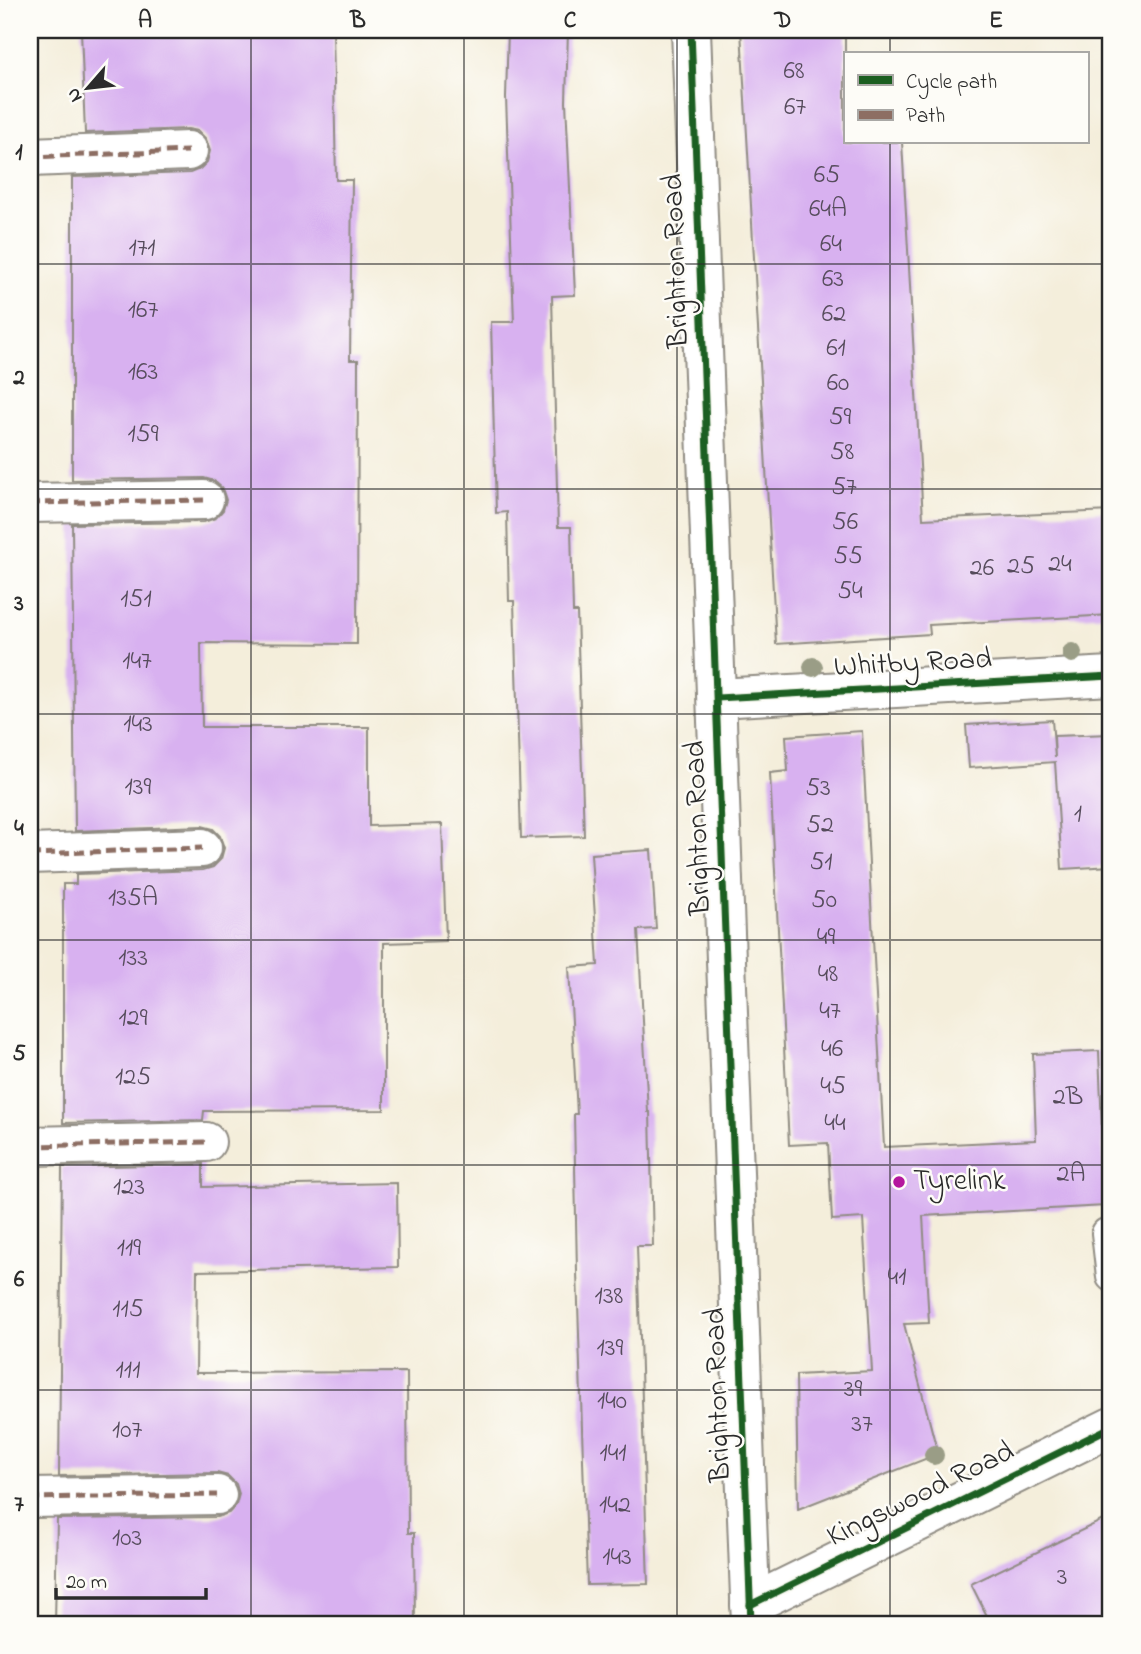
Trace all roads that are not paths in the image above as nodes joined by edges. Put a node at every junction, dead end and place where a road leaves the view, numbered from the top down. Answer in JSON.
{"nodes":[{"id":1,"x":691,"y":30,"type":"edge"},
{"id":2,"x":188,"y":152,"type":"dead end"},
{"id":3,"x":30,"y":158,"type":"edge"},
{"id":4,"x":204,"y":500,"type":"dead end"},
{"id":5,"x":30,"y":503,"type":"edge"},
{"id":6,"x":1111,"y":676,"type":"edge"},
{"id":7,"x":717,"y":698,"type":"junction"},
{"id":8,"x":202,"y":848,"type":"dead end"},
{"id":9,"x":30,"y":854,"type":"edge"},
{"id":10,"x":206,"y":1142,"type":"dead end"},
{"id":11,"x":30,"y":1146,"type":"edge"},
{"id":12,"x":1106,"y":1233,"type":"dead end"},
{"id":13,"x":1111,"y":1277,"type":"edge"},
{"id":14,"x":1111,"y":1427,"type":"edge"},
{"id":15,"x":217,"y":1495,"type":"dead end"},
{"id":16,"x":30,"y":1499,"type":"edge"},
{"id":17,"x":751,"y":1614,"type":"edge"}],
"edges":[{"from":1,"to":7,"type":"street","name":"Brighton Road"},
{"from":2,"to":3,"type":"street"},
{"from":4,"to":5,"type":"street"},
{"from":6,"to":7,"type":"street","name":"Whitby Road"},
{"from":7,"to":17,"type":"street","name":"Brighton Road"},
{"from":8,"to":9,"type":"street"},
{"from":10,"to":11,"type":"street"},
{"from":12,"to":13,"type":"lane"},
{"from":14,"to":17,"type":"street","name":"Kingswood Road"},
{"from":15,"to":16,"type":"street"}]}
